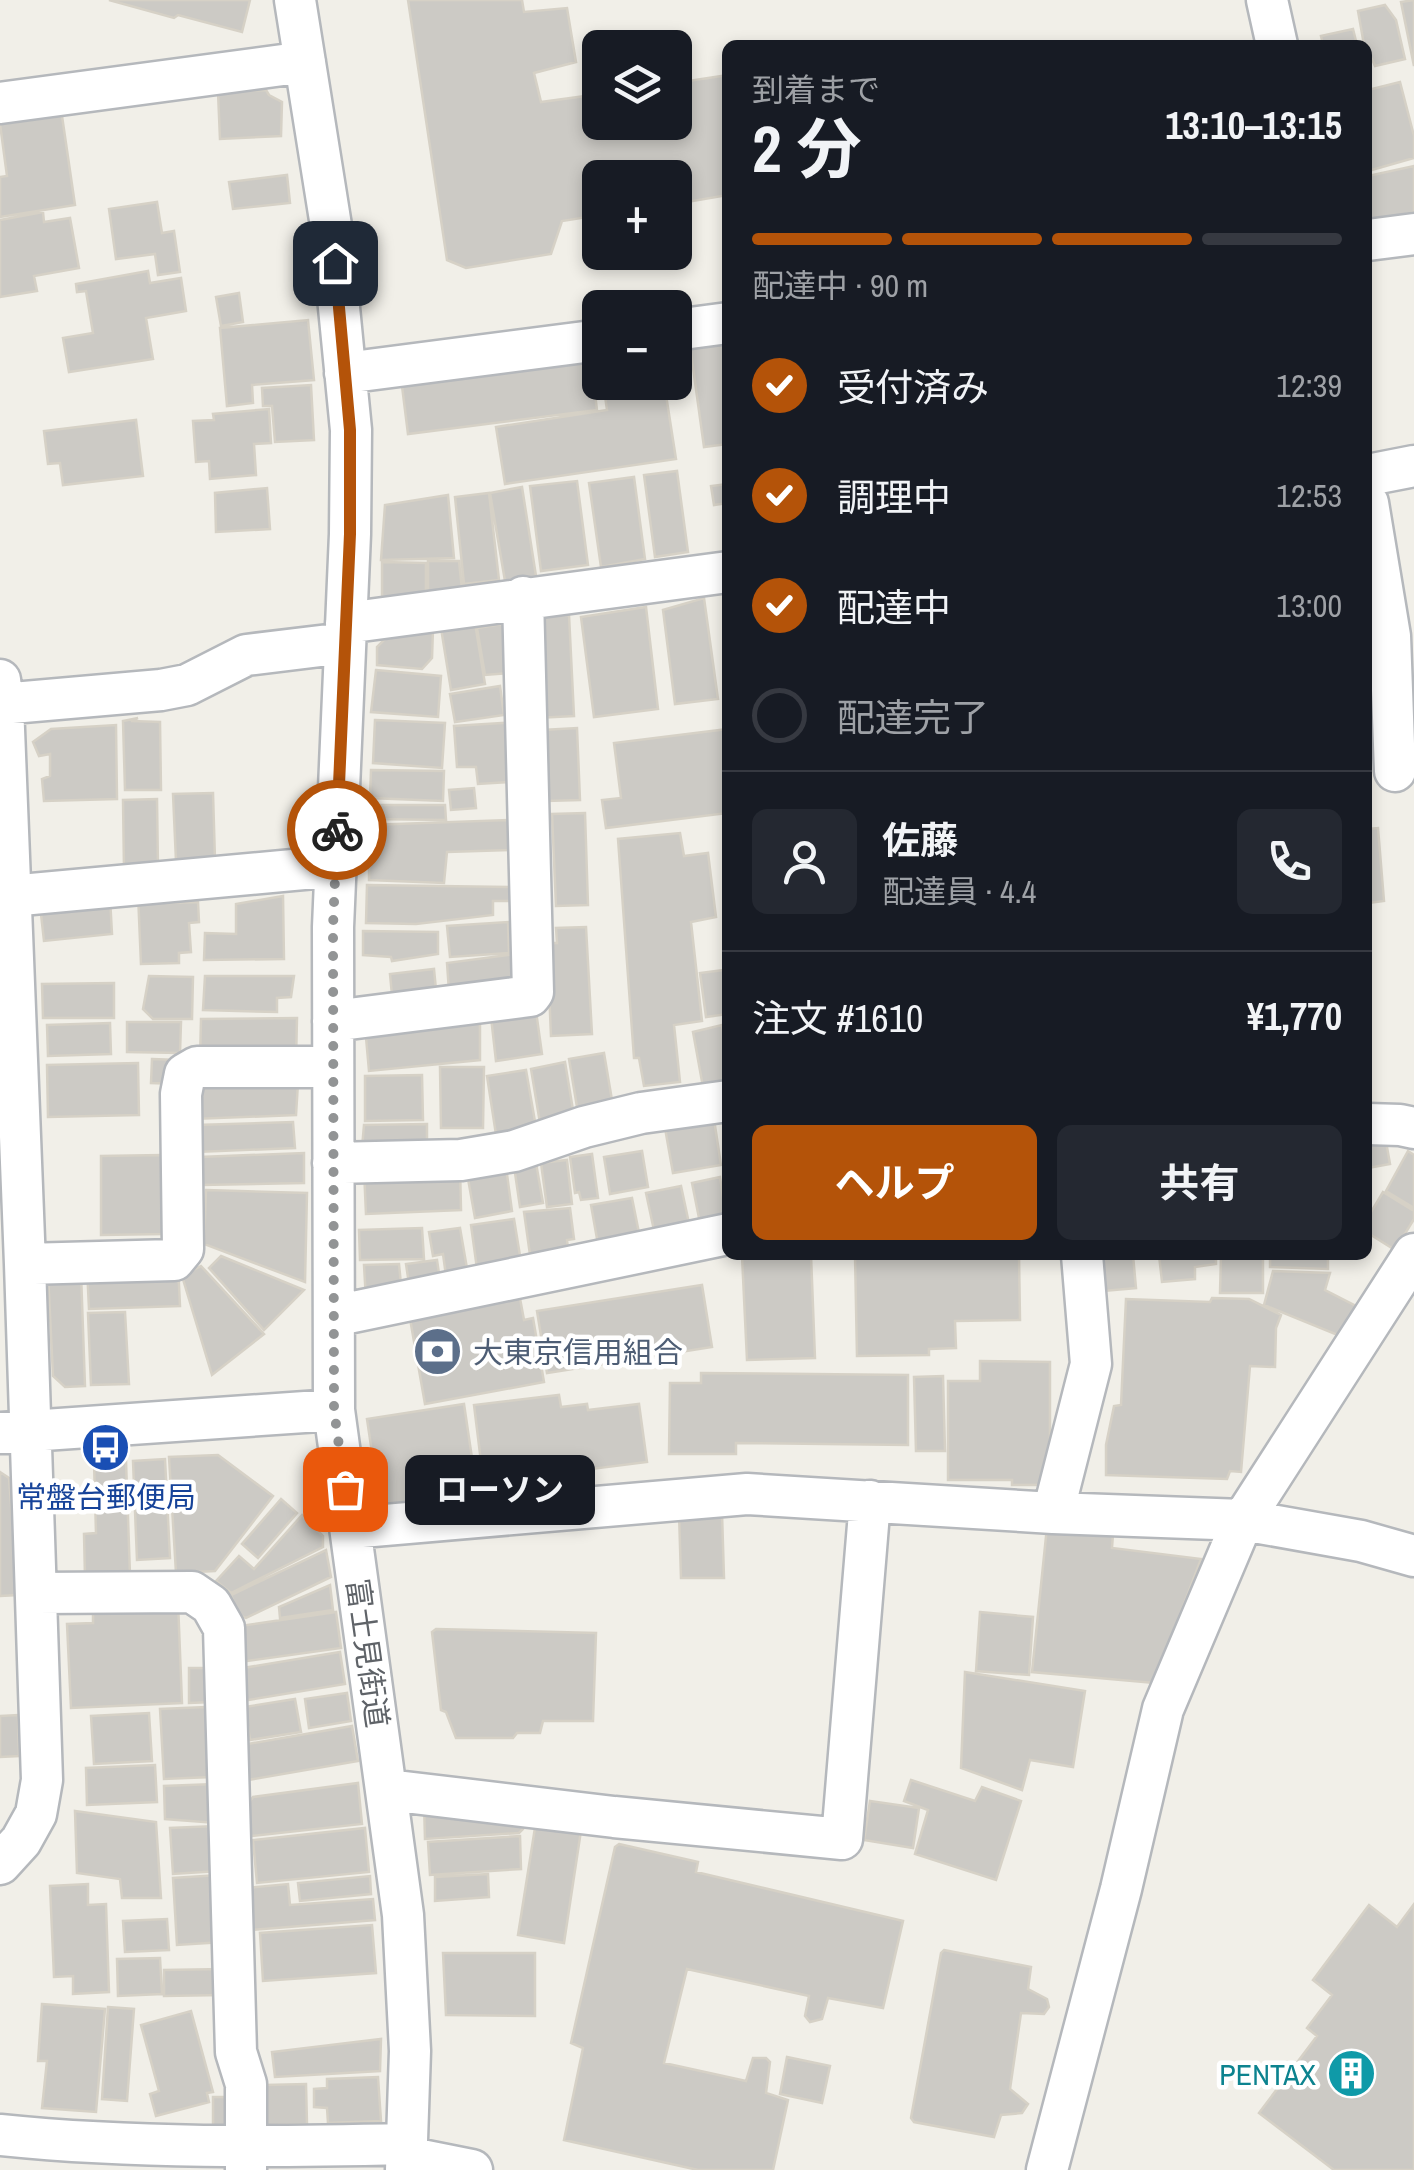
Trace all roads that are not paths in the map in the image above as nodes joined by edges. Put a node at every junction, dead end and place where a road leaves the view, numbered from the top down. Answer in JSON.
{"nodes":[{"id":1,"x":295,"y":0,"type":"edge"},
{"id":2,"x":1267,"y":0,"type":"edge"},
{"id":3,"x":1276,"y":40,"type":"edge"},
{"id":4,"x":305,"y":62,"type":"junction"},
{"id":5,"x":0,"y":103,"type":"edge"},
{"id":6,"x":1414,"y":234,"type":"edge"},
{"id":7,"x":1372,"y":239,"type":"edge"},
{"id":8,"x":722,"y":324,"type":"edge"},
{"id":9,"x":692,"y":328,"type":"edge"},
{"id":10,"x":582,"y":342,"type":"edge"},
{"id":11,"x":345,"y":374,"type":"junction"},
{"id":12,"x":1414,"y":466,"type":"edge"},
{"id":13,"x":1372,"y":474,"type":"edge"},
{"id":14,"x":1372,"y":527,"type":"edge"},
{"id":15,"x":722,"y":573,"type":"edge"},
{"id":16,"x":523,"y":598,"type":"junction"},
{"id":17,"x":346,"y":633,"type":"junction"},
{"id":18,"x":1,"y":696,"type":"edge"},
{"id":19,"x":1395,"y":771,"type":"dead end"},
{"id":20,"x":336,"y":866,"type":"junction"},
{"id":21,"x":10,"y":896,"type":"junction"},
{"id":22,"x":334,"y":1021,"type":"junction"},
{"id":23,"x":333,"y":1068,"type":"junction"},
{"id":24,"x":722,"y":1102,"type":"edge"},
{"id":25,"x":1372,"y":1124,"type":"edge"},
{"id":26,"x":1414,"y":1128,"type":"edge"},
{"id":27,"x":333,"y":1163,"type":"junction"},
{"id":28,"x":722,"y":1235,"type":"edge"},
{"id":29,"x":1414,"y":1254,"type":"edge"},
{"id":30,"x":1082,"y":1260,"type":"edge"},
{"id":31,"x":26,"y":1264,"type":"junction"},
{"id":32,"x":334,"y":1316,"type":"junction"},
{"id":33,"x":334,"y":1410,"type":"junction"},
{"id":34,"x":15,"y":1432,"type":"edge"},
{"id":35,"x":870,"y":1502,"type":"junction"},
{"id":36,"x":1053,"y":1513,"type":"junction"},
{"id":37,"x":1243,"y":1520,"type":"junction"},
{"id":38,"x":350,"y":1528,"type":"junction"},
{"id":39,"x":1414,"y":1556,"type":"edge"},
{"id":40,"x":37,"y":1594,"type":"junction"},
{"id":41,"x":388,"y":1790,"type":"junction"},
{"id":42,"x":0,"y":1864,"type":"edge"},
{"id":43,"x":0,"y":2135,"type":"edge"},
{"id":44,"x":82,"y":2157,"type":"edge"},
{"id":45,"x":407,"y":2157,"type":"edge"},
{"id":46,"x":247,"y":2159,"type":"edge"},
{"id":47,"x":472,"y":2170,"type":"edge"},
{"id":48,"x":1047,"y":2170,"type":"edge"}],
"edges":[{"from":1,"to":4,"type":"street","name":"富士見街道"},
{"from":2,"to":3,"type":"street"},
{"from":4,"to":5,"type":"street"},
{"from":4,"to":11,"type":"street","name":"富士見街道"},
{"from":6,"to":7,"type":"street"},
{"from":8,"to":9,"type":"street"},
{"from":10,"to":11,"type":"street"},
{"from":11,"to":17,"type":"street","name":"富士見街道"},
{"from":12,"to":13,"type":"street"},
{"from":14,"to":19,"type":"street"},
{"from":15,"to":16,"type":"street"},
{"from":16,"to":17,"type":"street"},
{"from":16,"to":22,"type":"street"},
{"from":17,"to":18,"type":"street"},
{"from":17,"to":20,"type":"street","name":"富士見街道"},
{"from":18,"to":21,"type":"street"},
{"from":20,"to":21,"type":"street"},
{"from":20,"to":22,"type":"street","name":"富士見街道"},
{"from":21,"to":31,"type":"street"},
{"from":22,"to":23,"type":"street","name":"富士見街道"},
{"from":23,"to":27,"type":"street","name":"富士見街道"},
{"from":23,"to":31,"type":"street"},
{"from":24,"to":27,"type":"street"},
{"from":25,"to":26,"type":"street"},
{"from":27,"to":32,"type":"street","name":"富士見街道"},
{"from":28,"to":32,"type":"street"},
{"from":29,"to":37,"type":"street"},
{"from":30,"to":36,"type":"street"},
{"from":31,"to":34,"type":"street"},
{"from":32,"to":33,"type":"street","name":"富士見街道"},
{"from":33,"to":34,"type":"street"},
{"from":33,"to":38,"type":"street","name":"富士見街道"},
{"from":34,"to":40,"type":"street"},
{"from":35,"to":36,"type":"street"},
{"from":35,"to":38,"type":"street"},
{"from":35,"to":41,"type":"street"},
{"from":36,"to":37,"type":"street"},
{"from":37,"to":39,"type":"street"},
{"from":37,"to":48,"type":"street"},
{"from":38,"to":41,"type":"street","name":"富士見街道"},
{"from":40,"to":42,"type":"street"},
{"from":40,"to":46,"type":"street"},
{"from":41,"to":45,"type":"street","name":"富士見街道"},
{"from":43,"to":44,"type":"street"},
{"from":44,"to":46,"type":"street"},
{"from":45,"to":46,"type":"street"},
{"from":45,"to":47,"type":"street"}]}
